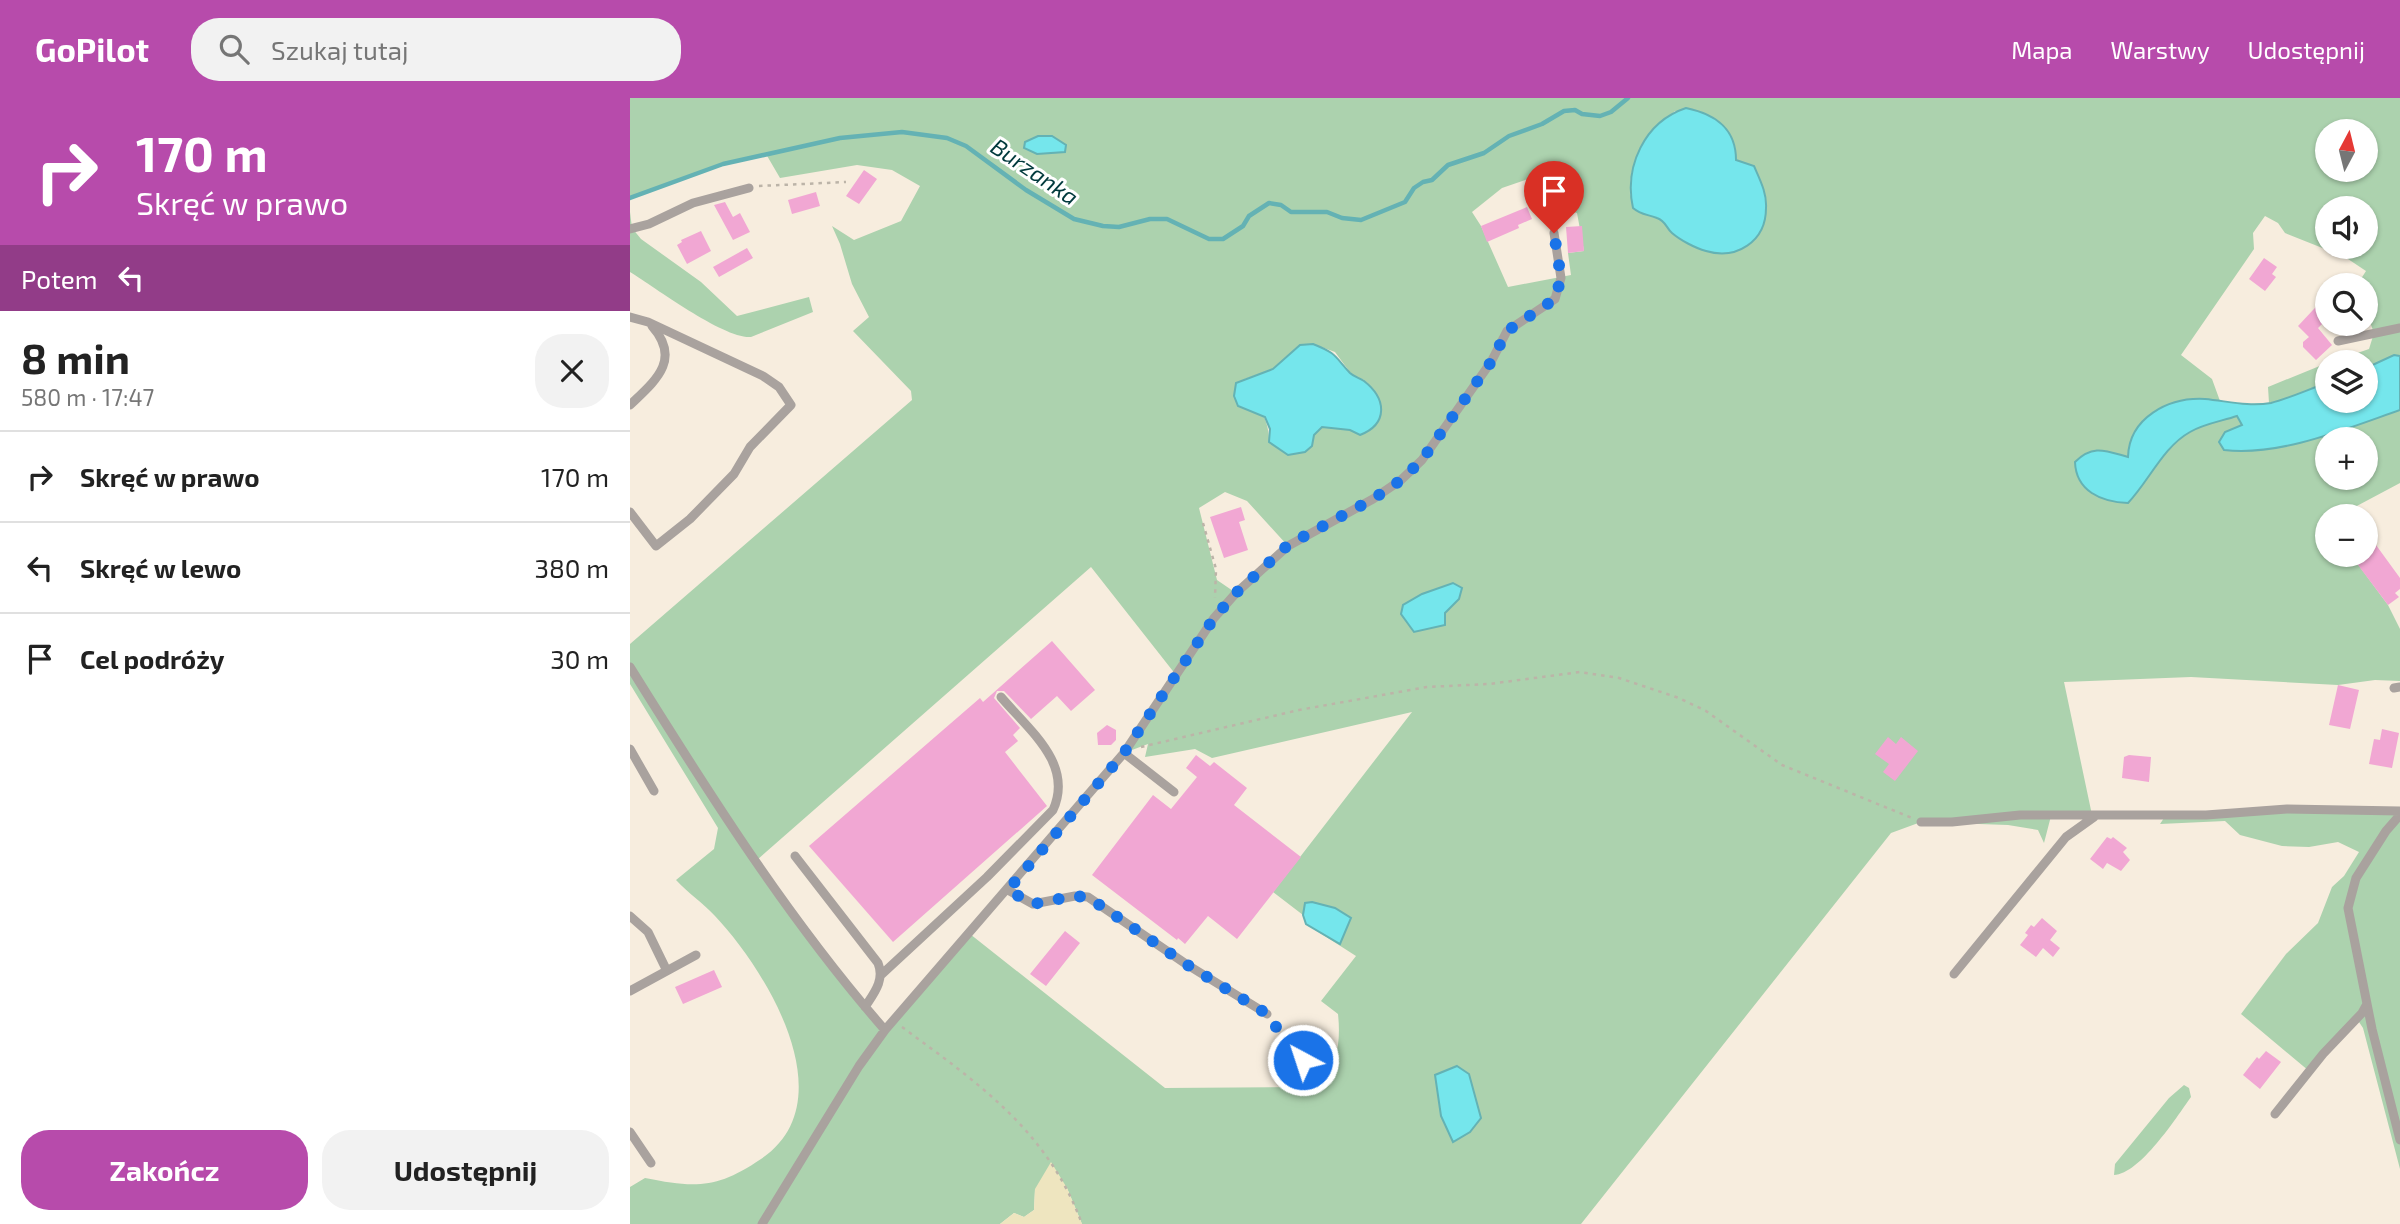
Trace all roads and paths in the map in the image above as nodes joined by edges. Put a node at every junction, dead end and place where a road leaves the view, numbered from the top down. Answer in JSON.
{"nodes":[{"id":1,"x":846,"y":182,"type":"dead end"},
{"id":2,"x":749,"y":188,"type":"joint"},
{"id":3,"x":630,"y":229,"type":"edge"},
{"id":4,"x":1554,"y":233,"type":"dead end"},
{"id":5,"x":630,"y":317,"type":"edge"},
{"id":6,"x":648,"y":322,"type":"junction"},
{"id":7,"x":2400,"y":328,"type":"edge"},
{"id":8,"x":2338,"y":341,"type":"dead end"},
{"id":9,"x":630,"y":405,"type":"edge"},
{"id":10,"x":630,"y":512,"type":"edge"},
{"id":11,"x":1203,"y":523,"type":"dead end"},
{"id":12,"x":1214,"y":618,"type":"junction"},
{"id":13,"x":630,"y":667,"type":"edge"},
{"id":14,"x":1002,"y":696,"type":"dead end"},
{"id":15,"x":630,"y":750,"type":"edge"},
{"id":16,"x":1124,"y":753,"type":"junction"},
{"id":17,"x":654,"y":790,"type":"dead end"},
{"id":18,"x":1174,"y":792,"type":"dead end"},
{"id":19,"x":2400,"y":813,"type":"edge"},
{"id":20,"x":2102,"y":815,"type":"junction"},
{"id":21,"x":1921,"y":821,"type":"joint"},
{"id":22,"x":794,"y":856,"type":"dead end"},
{"id":23,"x":1008,"y":890,"type":"junction"},
{"id":24,"x":630,"y":916,"type":"edge"},
{"id":25,"x":695,"y":955,"type":"dead end"},
{"id":26,"x":666,"y":969,"type":"junction"},
{"id":27,"x":1954,"y":974,"type":"dead end"},
{"id":28,"x":881,"y":975,"type":"junction"},
{"id":29,"x":630,"y":991,"type":"edge"},
{"id":30,"x":2367,"y":1004,"type":"junction"},
{"id":31,"x":865,"y":1007,"type":"junction"},
{"id":32,"x":1267,"y":1014,"type":"joint"},
{"id":33,"x":894,"y":1020,"type":"junction"},
{"id":34,"x":885,"y":1030,"type":"junction"},
{"id":35,"x":1303,"y":1060,"type":"dead end"},
{"id":36,"x":2275,"y":1114,"type":"dead end"},
{"id":37,"x":630,"y":1132,"type":"edge"},
{"id":38,"x":2400,"y":1140,"type":"edge"},
{"id":39,"x":651,"y":1163,"type":"dead end"},
{"id":40,"x":762,"y":1224,"type":"edge"},
{"id":41,"x":1082,"y":1224,"type":"edge"}],
"edges":[{"from":1,"to":2,"type":"path"},
{"from":2,"to":3,"type":"lane"},
{"from":4,"to":12,"type":"lane"},
{"from":5,"to":6,"type":"lane"},
{"from":6,"to":9,"type":"lane"},
{"from":6,"to":10,"type":"lane"},
{"from":7,"to":8,"type":"lane"},
{"from":11,"to":12,"type":"path"},
{"from":12,"to":16,"type":"lane"},
{"from":13,"to":31,"type":"lane"},
{"from":14,"to":28,"type":"lane"},
{"from":15,"to":17,"type":"lane"},
{"from":16,"to":18,"type":"lane"},
{"from":16,"to":21,"type":"path"},
{"from":16,"to":23,"type":"lane"},
{"from":19,"to":20,"type":"lane"},
{"from":19,"to":30,"type":"lane"},
{"from":20,"to":21,"type":"lane"},
{"from":20,"to":27,"type":"lane"},
{"from":22,"to":28,"type":"lane"},
{"from":23,"to":32,"type":"lane"},
{"from":23,"to":33,"type":"lane"},
{"from":24,"to":26,"type":"lane"},
{"from":25,"to":26,"type":"lane"},
{"from":26,"to":29,"type":"lane"},
{"from":28,"to":31,"type":"lane"},
{"from":30,"to":36,"type":"lane"},
{"from":30,"to":38,"type":"lane"},
{"from":31,"to":34,"type":"lane"},
{"from":32,"to":35,"type":"path"},
{"from":33,"to":34,"type":"lane"},
{"from":33,"to":41,"type":"path"},
{"from":34,"to":40,"type":"lane"},
{"from":37,"to":39,"type":"lane"}]}
